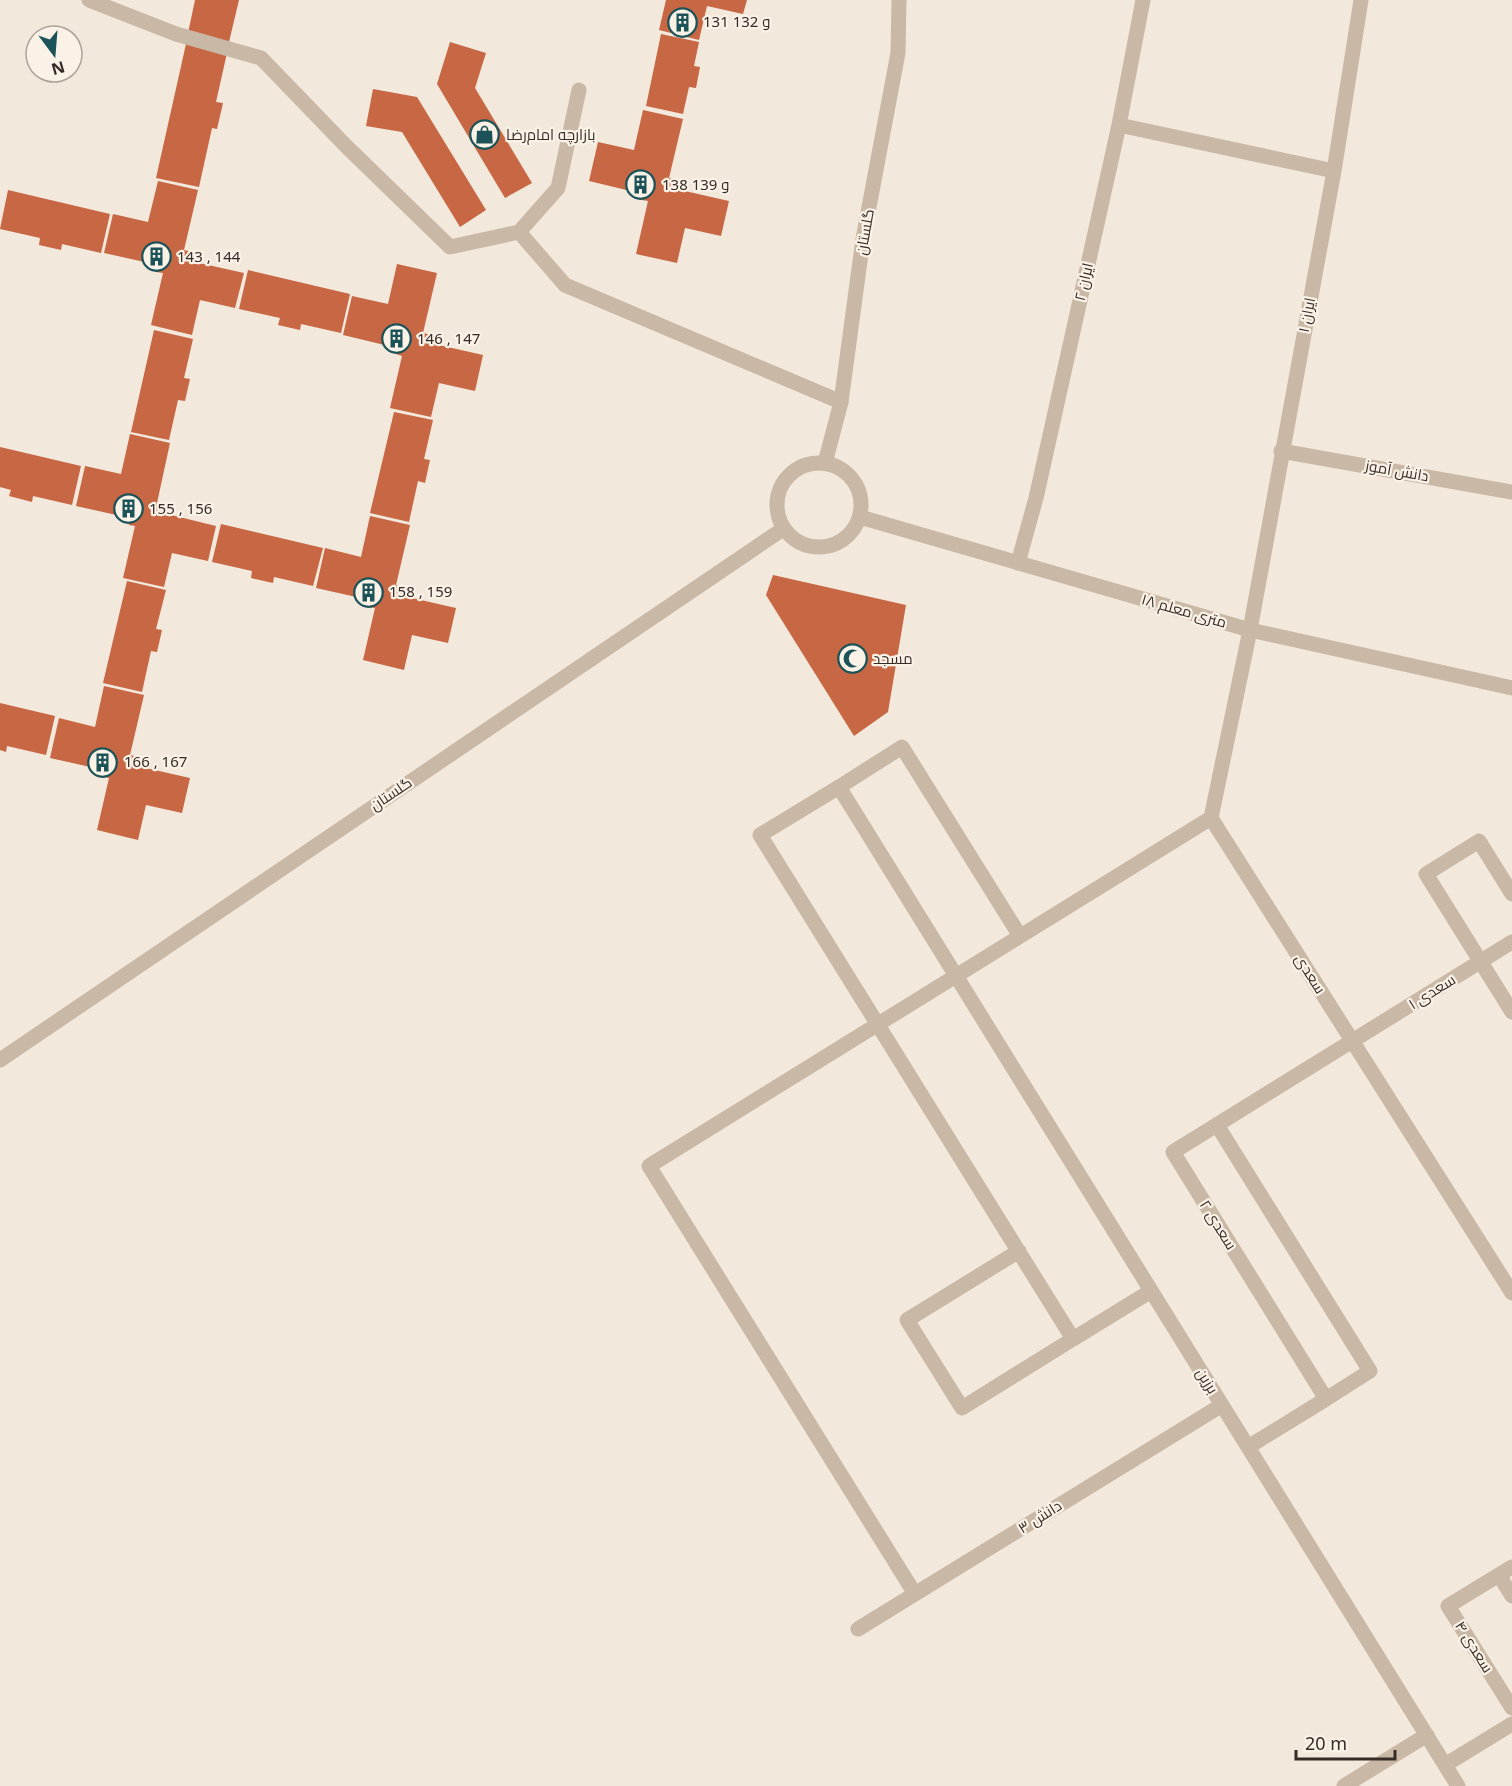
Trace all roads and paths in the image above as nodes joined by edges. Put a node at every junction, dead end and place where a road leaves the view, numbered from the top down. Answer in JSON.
{"nodes":[{"id":1,"x":89,"y":0,"type":"edge"},
{"id":2,"x":899,"y":0,"type":"edge"},
{"id":3,"x":1143,"y":0,"type":"edge"},
{"id":4,"x":1361,"y":0,"type":"edge"},
{"id":5,"x":579,"y":90,"type":"dead end"},
{"id":6,"x":1119,"y":125,"type":"junction"},
{"id":7,"x":1334,"y":171,"type":"junction"},
{"id":8,"x":519,"y":232,"type":"junction"},
{"id":9,"x":841,"y":402,"type":"junction"},
{"id":10,"x":1281,"y":451,"type":"junction"},
{"id":11,"x":825,"y":463,"type":"junction"},
{"id":12,"x":1512,"y":492,"type":"edge"},
{"id":13,"x":860,"y":517,"type":"junction"},
{"id":14,"x":783,"y":529,"type":"junction"},
{"id":15,"x":1018,"y":563,"type":"junction"},
{"id":16,"x":1250,"y":630,"type":"junction"},
{"id":17,"x":1512,"y":688,"type":"edge"},
{"id":18,"x":839,"y":787,"type":"junction"},
{"id":19,"x":1211,"y":818,"type":"junction"},
{"id":20,"x":1512,"y":894,"type":"edge"},
{"id":21,"x":1020,"y":936,"type":"junction"},
{"id":22,"x":1512,"y":942,"type":"edge"},
{"id":23,"x":1481,"y":962,"type":"junction"},
{"id":24,"x":956,"y":976,"type":"junction"},
{"id":25,"x":1512,"y":1012,"type":"edge"},
{"id":26,"x":878,"y":1024,"type":"junction"},
{"id":27,"x":1353,"y":1041,"type":"junction"},
{"id":28,"x":0,"y":1060,"type":"edge"},
{"id":29,"x":1216,"y":1125,"type":"junction"},
{"id":30,"x":1019,"y":1251,"type":"junction"},
{"id":31,"x":1151,"y":1291,"type":"junction"},
{"id":32,"x":1512,"y":1293,"type":"edge"},
{"id":33,"x":1073,"y":1339,"type":"junction"},
{"id":34,"x":1326,"y":1399,"type":"junction"},
{"id":35,"x":1222,"y":1405,"type":"junction"},
{"id":36,"x":1248,"y":1447,"type":"junction"},
{"id":37,"x":1506,"y":1571,"type":"edge"},
{"id":38,"x":915,"y":1594,"type":"junction"},
{"id":39,"x":1512,"y":1596,"type":"edge"},
{"id":40,"x":858,"y":1629,"type":"dead end"},
{"id":41,"x":1512,"y":1708,"type":"edge"},
{"id":42,"x":1512,"y":1724,"type":"edge"},
{"id":43,"x":1427,"y":1735,"type":"junction"},
{"id":44,"x":1445,"y":1765,"type":"junction"},
{"id":45,"x":1344,"y":1786,"type":"edge"},
{"id":46,"x":1458,"y":1786,"type":"edge"}],
"edges":[{"from":1,"to":8,"type":"street"},
{"from":2,"to":9,"type":"street","name":"گلستان"},
{"from":3,"to":6,"type":"street","name":"ایران ۲"},
{"from":4,"to":7,"type":"street","name":"ایران ۱"},
{"from":5,"to":8,"type":"street"},
{"from":6,"to":7,"type":"street"},
{"from":6,"to":15,"type":"street","name":"ایران ۲"},
{"from":7,"to":10,"type":"street","name":"ایران ۱"},
{"from":8,"to":9,"type":"street"},
{"from":9,"to":11,"type":"street","name":"گلستان"},
{"from":10,"to":12,"type":"street","name":"دانش آموز"},
{"from":10,"to":16,"type":"street","name":"ایران ۱"},
{"from":11,"to":13,"type":"street"},
{"from":11,"to":14,"type":"street"},
{"from":13,"to":14,"type":"street"},
{"from":13,"to":15,"type":"street","name":"۱۸ متری معلم"},
{"from":14,"to":28,"type":"street","name":"گلستان"},
{"from":15,"to":16,"type":"street","name":"۱۸ متری معلم"},
{"from":16,"to":17,"type":"street","name":"۱۸ متری معلم"},
{"from":16,"to":19,"type":"street"},
{"from":18,"to":21,"type":"street"},
{"from":18,"to":24,"type":"street","name":"برزین"},
{"from":18,"to":26,"type":"street"},
{"from":19,"to":21,"type":"street"},
{"from":19,"to":27,"type":"street","name":"سعدی"},
{"from":20,"to":23,"type":"street"},
{"from":21,"to":24,"type":"street"},
{"from":22,"to":23,"type":"street","name":"سعدی ۱"},
{"from":23,"to":25,"type":"street"},
{"from":23,"to":27,"type":"street","name":"سعدی ۱"},
{"from":24,"to":26,"type":"street"},
{"from":24,"to":31,"type":"street","name":"برزین"},
{"from":26,"to":30,"type":"street"},
{"from":26,"to":38,"type":"street"},
{"from":27,"to":29,"type":"street","name":"سعدی ۲"},
{"from":27,"to":32,"type":"street","name":"سعدی"},
{"from":29,"to":34,"type":"street","name":"سعدی ۲"},
{"from":29,"to":34,"type":"street"},
{"from":30,"to":33,"type":"street"},
{"from":30,"to":33,"type":"street"},
{"from":31,"to":33,"type":"street"},
{"from":31,"to":35,"type":"street","name":"برزین"},
{"from":34,"to":36,"type":"street"},
{"from":35,"to":36,"type":"street","name":"برزین"},
{"from":35,"to":38,"type":"street","name":"دانش ۳"},
{"from":36,"to":43,"type":"street","name":"برزین"},
{"from":37,"to":39,"type":"street","name":"سعدی ۴"},
{"from":37,"to":41,"type":"street","name":"سعدی ۴"},
{"from":38,"to":40,"type":"street","name":"دانش ۳"},
{"from":42,"to":44,"type":"street"},
{"from":43,"to":44,"type":"street","name":"برزین"},
{"from":43,"to":45,"type":"street"},
{"from":44,"to":46,"type":"street","name":"برزین"}]}
